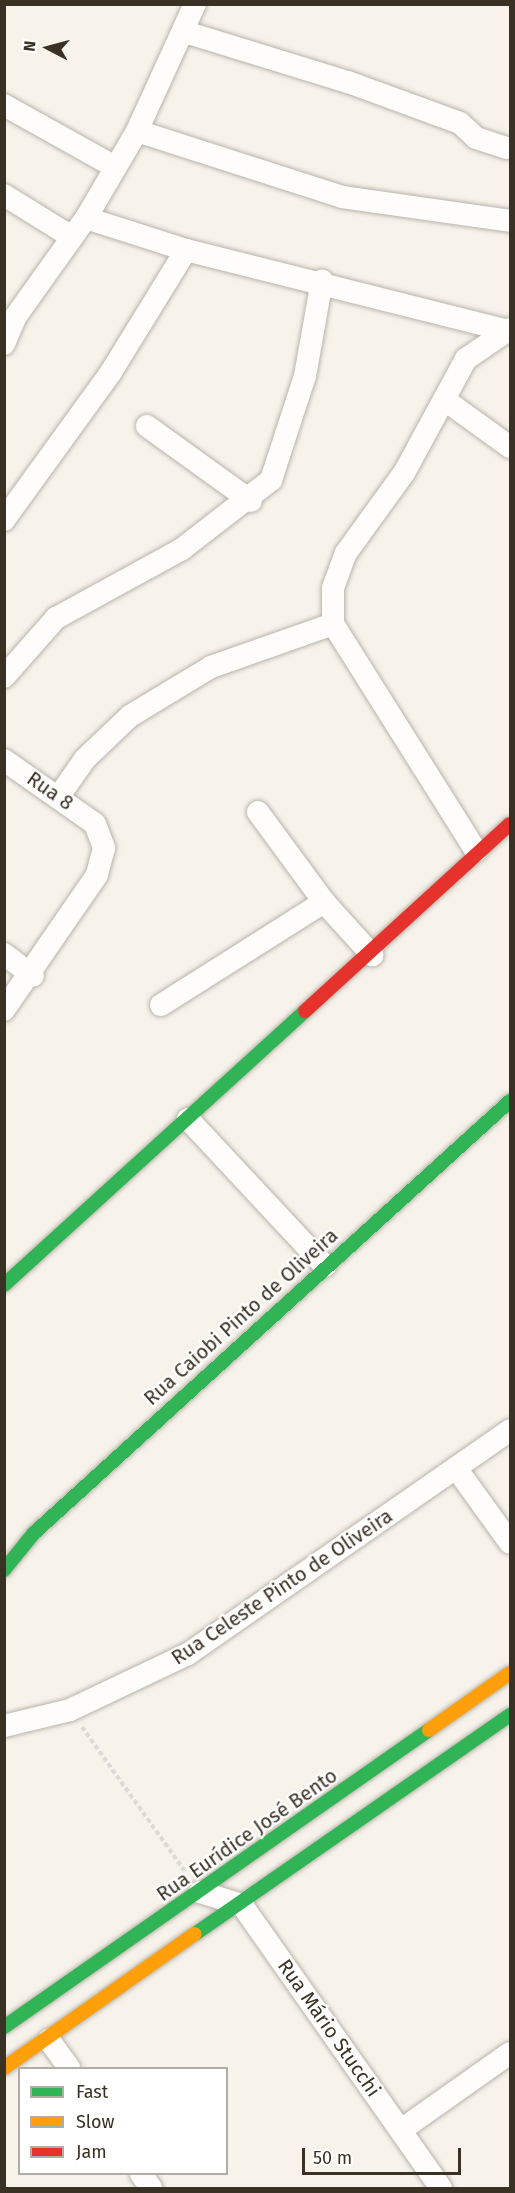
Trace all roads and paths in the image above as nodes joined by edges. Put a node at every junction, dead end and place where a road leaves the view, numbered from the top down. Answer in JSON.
{"nodes":[{"id":1,"x":195,"y":4,"type":"edge"},
{"id":2,"x":184,"y":32,"type":"junction"},
{"id":3,"x":4,"y":105,"type":"edge"},
{"id":4,"x":137,"y":131,"type":"junction"},
{"id":5,"x":506,"y":148,"type":"dead end"},
{"id":6,"x":116,"y":167,"type":"junction"},
{"id":7,"x":4,"y":195,"type":"edge"},
{"id":8,"x":86,"y":218,"type":"junction"},
{"id":9,"x":510,"y":221,"type":"edge"},
{"id":10,"x":72,"y":237,"type":"junction"},
{"id":11,"x":186,"y":250,"type":"junction"},
{"id":12,"x":322,"y":281,"type":"junction"},
{"id":13,"x":509,"y":330,"type":"edge"},
{"id":14,"x":5,"y":342,"type":"edge"},
{"id":15,"x":445,"y":400,"type":"junction"},
{"id":16,"x":147,"y":426,"type":"dead end"},
{"id":17,"x":510,"y":447,"type":"edge"},
{"id":18,"x":251,"y":501,"type":"junction"},
{"id":19,"x":4,"y":520,"type":"edge"},
{"id":20,"x":333,"y":624,"type":"junction"},
{"id":21,"x":4,"y":677,"type":"edge"},
{"id":22,"x":4,"y":760,"type":"edge"},
{"id":23,"x":59,"y":796,"type":"junction"},
{"id":24,"x":258,"y":812,"type":"dead end"},
{"id":25,"x":510,"y":824,"type":"edge"},
{"id":26,"x":476,"y":851,"type":"junction"},
{"id":27,"x":324,"y":902,"type":"junction"},
{"id":28,"x":4,"y":954,"type":"edge"},
{"id":29,"x":372,"y":955,"type":"junction"},
{"id":30,"x":33,"y":976,"type":"junction"},
{"id":31,"x":161,"y":1005,"type":"dead end"},
{"id":32,"x":4,"y":1011,"type":"edge"},
{"id":33,"x":510,"y":1101,"type":"edge"},
{"id":34,"x":188,"y":1119,"type":"junction"},
{"id":35,"x":325,"y":1266,"type":"junction"},
{"id":36,"x":4,"y":1285,"type":"edge"},
{"id":37,"x":510,"y":1430,"type":"edge"},
{"id":38,"x":456,"y":1468,"type":"junction"},
{"id":39,"x":510,"y":1543,"type":"edge"},
{"id":40,"x":4,"y":1570,"type":"edge"},
{"id":41,"x":510,"y":1673,"type":"edge"},
{"id":42,"x":70,"y":1710,"type":"junction"},
{"id":43,"x":510,"y":1715,"type":"edge"},
{"id":44,"x":8,"y":1723,"type":"edge"},
{"id":45,"x":200,"y":1893,"type":"junction"},
{"id":46,"x":242,"y":1905,"type":"junction"},
{"id":47,"x":4,"y":2027,"type":"edge"},
{"id":48,"x":49,"y":2040,"type":"junction"},
{"id":49,"x":510,"y":2053,"type":"edge"},
{"id":50,"x":68,"y":2067,"type":"edge"},
{"id":51,"x":4,"y":2068,"type":"edge"},
{"id":52,"x":401,"y":2130,"type":"junction"},
{"id":53,"x":142,"y":2175,"type":"edge"},
{"id":54,"x":151,"y":2188,"type":"edge"},
{"id":55,"x":441,"y":2188,"type":"edge"}],
"edges":[{"from":1,"to":2,"type":"street"},
{"from":2,"to":4,"type":"street"},
{"from":2,"to":5,"type":"street"},
{"from":3,"to":6,"type":"street"},
{"from":4,"to":6,"type":"street"},
{"from":4,"to":9,"type":"street"},
{"from":6,"to":8,"type":"street"},
{"from":7,"to":10,"type":"street"},
{"from":8,"to":10,"type":"street"},
{"from":8,"to":11,"type":"street"},
{"from":10,"to":14,"type":"street"},
{"from":11,"to":12,"type":"street"},
{"from":11,"to":19,"type":"street"},
{"from":12,"to":13,"type":"street"},
{"from":12,"to":18,"type":"street"},
{"from":13,"to":15,"type":"street"},
{"from":15,"to":17,"type":"street"},
{"from":15,"to":20,"type":"street"},
{"from":16,"to":18,"type":"street"},
{"from":18,"to":21,"type":"street"},
{"from":20,"to":23,"type":"street"},
{"from":20,"to":26,"type":"street"},
{"from":22,"to":23,"type":"street","name":"Rua 8"},
{"from":23,"to":30,"type":"street","name":"Rua 8"},
{"from":24,"to":27,"type":"street"},
{"from":25,"to":26,"type":"street"},
{"from":26,"to":29,"type":"street"},
{"from":27,"to":29,"type":"street"},
{"from":27,"to":31,"type":"street"},
{"from":28,"to":30,"type":"street"},
{"from":29,"to":34,"type":"street"},
{"from":30,"to":32,"type":"street"},
{"from":33,"to":35,"type":"street","name":"Rua Caiobi Pinto de Oliveira"},
{"from":34,"to":35,"type":"street"},
{"from":34,"to":36,"type":"street"},
{"from":35,"to":40,"type":"street","name":"Rua Caiobi Pinto de Oliveira"},
{"from":37,"to":38,"type":"street","name":"Rua Celeste Pinto de Oliveira"},
{"from":38,"to":39,"type":"street"},
{"from":38,"to":42,"type":"street","name":"Rua Celeste Pinto de Oliveira"},
{"from":41,"to":45,"type":"street","name":"Rua Eurídice José Bento"},
{"from":42,"to":44,"type":"street","name":"Rua Celeste Pinto de Oliveira"},
{"from":42,"to":45,"type":"path"},
{"from":43,"to":46,"type":"street"},
{"from":45,"to":46,"type":"street"},
{"from":45,"to":47,"type":"street","name":"Rua Eurídice José Bento"},
{"from":46,"to":48,"type":"street"},
{"from":46,"to":52,"type":"street","name":"Rua Mário Stucchi"},
{"from":48,"to":50,"type":"street"},
{"from":48,"to":51,"type":"street"},
{"from":49,"to":52,"type":"street"},
{"from":52,"to":55,"type":"street","name":"Rua Mário Stucchi"},
{"from":53,"to":54,"type":"street"}]}
